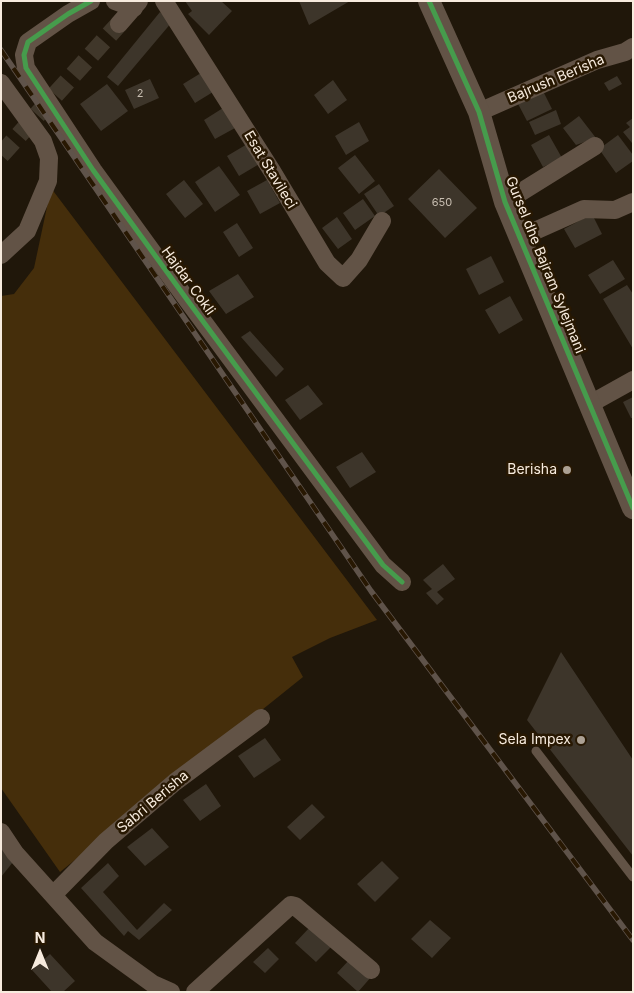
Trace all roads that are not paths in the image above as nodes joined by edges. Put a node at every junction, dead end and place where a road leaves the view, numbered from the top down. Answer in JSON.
{"nodes":[{"id":1,"x":91,"y":1,"type":"edge"},
{"id":2,"x":115,"y":1,"type":"edge"},
{"id":3,"x":164,"y":1,"type":"edge"},
{"id":4,"x":429,"y":1,"type":"edge"},
{"id":5,"x":137,"y":5,"type":"edge"},
{"id":6,"x":119,"y":24,"type":"tunnel mouth"},
{"id":7,"x":633,"y":47,"type":"edge"},
{"id":8,"x":1,"y":83,"type":"edge"},
{"id":9,"x":479,"y":112,"type":"junction"},
{"id":10,"x":595,"y":146,"type":"dead end"},
{"id":11,"x":505,"y":202,"type":"junction"},
{"id":12,"x":633,"y":202,"type":"edge"},
{"id":13,"x":382,"y":221,"type":"dead end"},
{"id":14,"x":519,"y":238,"type":"junction"},
{"id":15,"x":1,"y":255,"type":"edge"},
{"id":16,"x":633,"y":380,"type":"edge"},
{"id":17,"x":590,"y":404,"type":"junction"},
{"id":18,"x":633,"y":508,"type":"edge"},
{"id":19,"x":402,"y":582,"type":"dead end"},
{"id":20,"x":261,"y":718,"type":"dead end"},
{"id":21,"x":536,"y":750,"type":"dead end"},
{"id":22,"x":1,"y":832,"type":"edge"},
{"id":23,"x":633,"y":877,"type":"edge"},
{"id":24,"x":53,"y":895,"type":"junction"},
{"id":25,"x":371,"y":970,"type":"dead end"},
{"id":26,"x":171,"y":992,"type":"edge"},
{"id":27,"x":195,"y":992,"type":"edge"}],
"edges":[{"from":1,"to":19,"type":"street","name":"Hajdar Cokli"},
{"from":2,"to":5,"type":"street"},
{"from":3,"to":13,"type":"street","name":"Esat Stavileci"},
{"from":4,"to":9,"type":"street","name":"Gursel dhe Bajram Sylejmani"},
{"from":5,"to":6,"type":"street"},
{"from":7,"to":9,"type":"street","name":"Bajrush Berisha"},
{"from":8,"to":15,"type":"street"},
{"from":9,"to":11,"type":"street","name":"Gursel dhe Bajram Sylejmani"},
{"from":10,"to":11,"type":"street","name":"Gursel dhe Bajram Sylejmani"},
{"from":11,"to":14,"type":"street","name":"Gursel dhe Bajram Sylejmani"},
{"from":12,"to":14,"type":"street"},
{"from":14,"to":17,"type":"street","name":"Gursel dhe Bajram Sylejmani"},
{"from":16,"to":17,"type":"street"},
{"from":17,"to":18,"type":"street","name":"Gursel dhe Bajram Sylejmani"},
{"from":20,"to":24,"type":"street","name":"Sabri Berisha"},
{"from":21,"to":23,"type":"lane"},
{"from":22,"to":24,"type":"street"},
{"from":24,"to":26,"type":"street"},
{"from":25,"to":27,"type":"street"}]}
